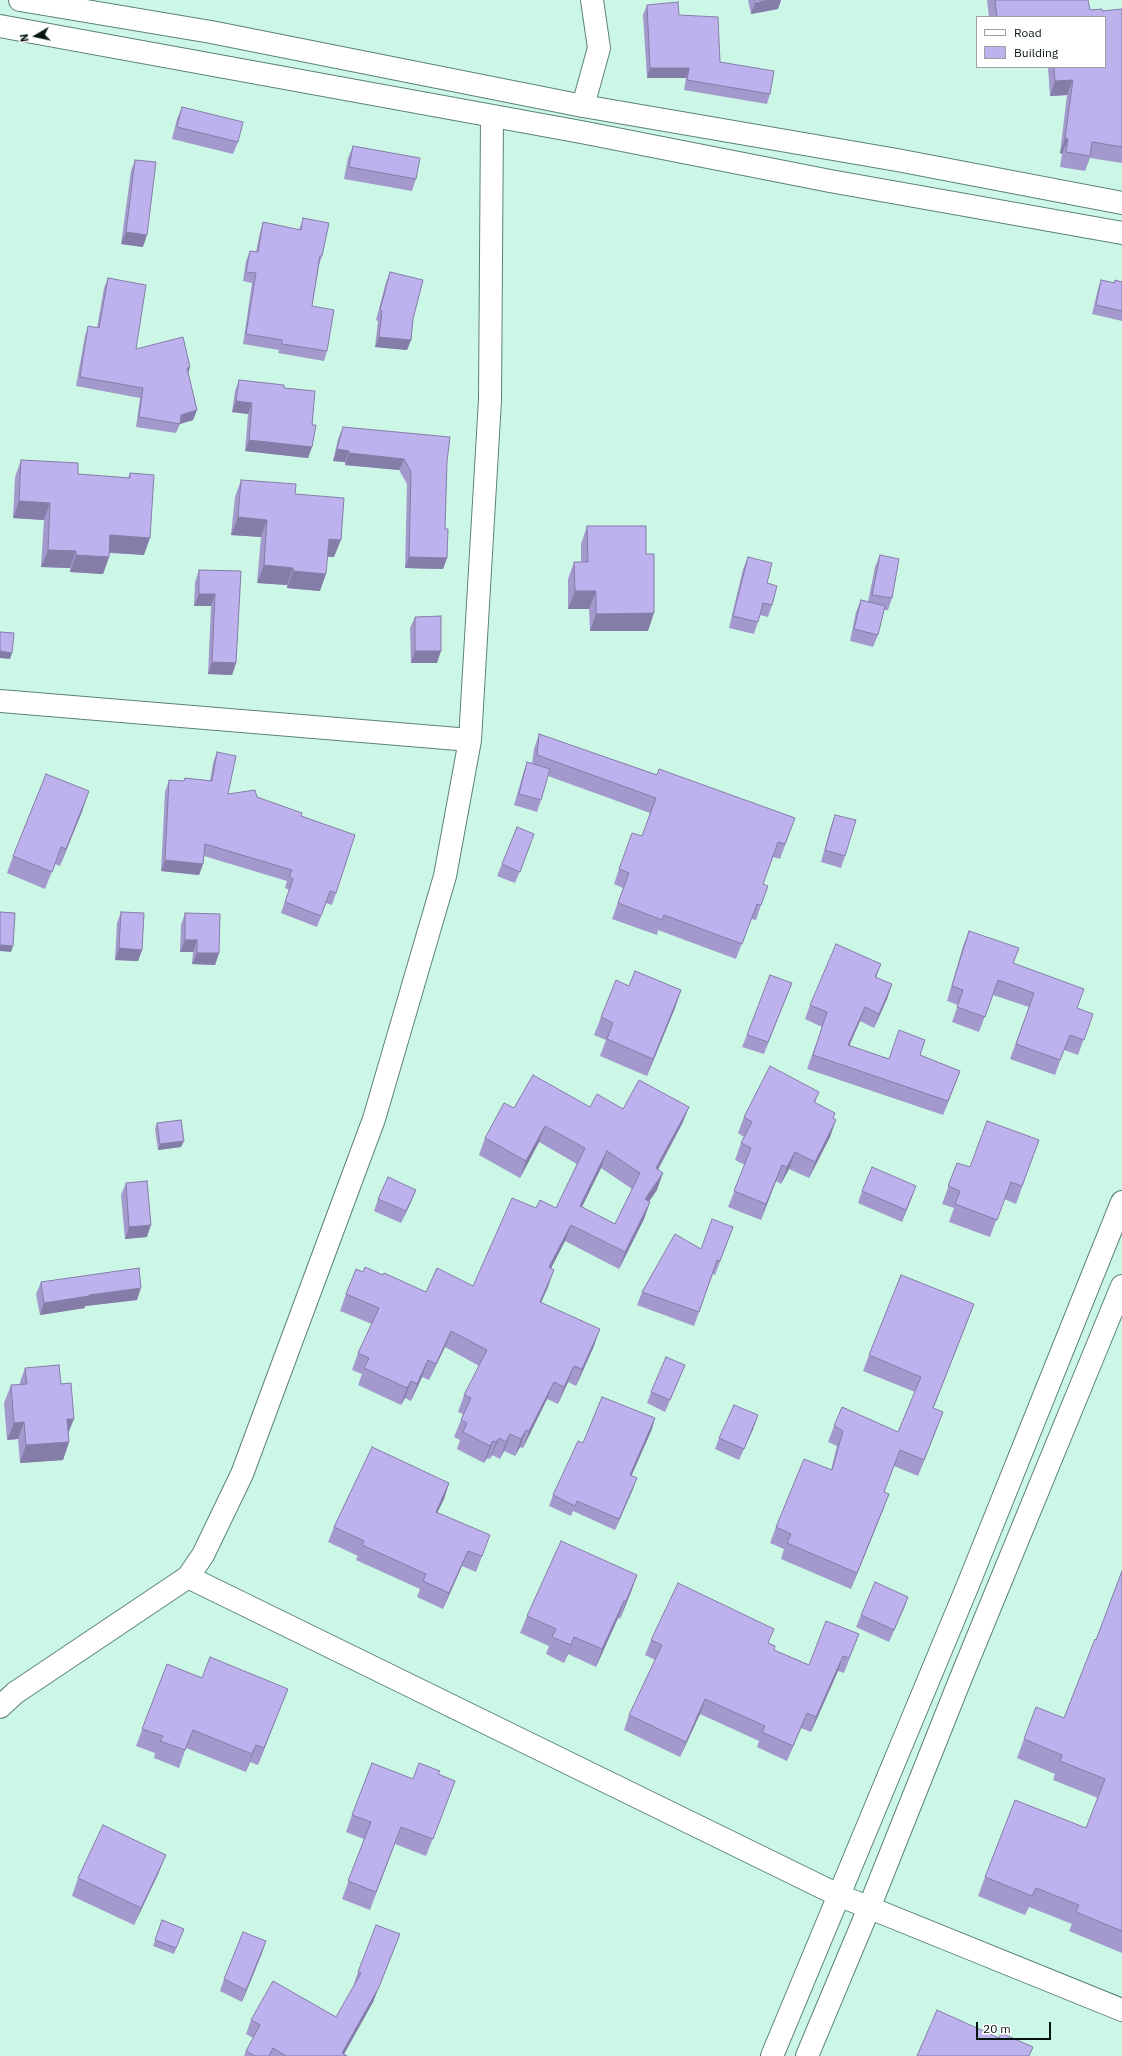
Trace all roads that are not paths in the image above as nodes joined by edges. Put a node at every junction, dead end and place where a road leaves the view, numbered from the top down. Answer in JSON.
{"nodes":[{"id":1,"x":20,"y":0,"type":"edge"},
{"id":2,"x":592,"y":0,"type":"edge"},
{"id":3,"x":0,"y":26,"type":"edge"},
{"id":4,"x":583,"y":106,"type":"junction"},
{"id":5,"x":492,"y":117,"type":"junction"},
{"id":6,"x":1122,"y":203,"type":"edge"},
{"id":7,"x":1122,"y":233,"type":"edge"},
{"id":8,"x":0,"y":701,"type":"edge"},
{"id":9,"x":470,"y":740,"type":"junction"},
{"id":10,"x":1122,"y":1202,"type":"edge"},
{"id":11,"x":1122,"y":1286,"type":"edge"},
{"id":12,"x":188,"y":1577,"type":"junction"},
{"id":13,"x":0,"y":1707,"type":"edge"},
{"id":14,"x":838,"y":1895,"type":"junction"},
{"id":15,"x":870,"y":1908,"type":"junction"},
{"id":16,"x":1122,"y":2010,"type":"edge"},
{"id":17,"x":772,"y":2056,"type":"edge"},
{"id":18,"x":807,"y":2056,"type":"edge"}],
"edges":[{"from":1,"to":4,"type":"street"},
{"from":2,"to":4,"type":"street"},
{"from":3,"to":5,"type":"street"},
{"from":4,"to":6,"type":"street"},
{"from":5,"to":7,"type":"street"},
{"from":5,"to":9,"type":"street"},
{"from":8,"to":9,"type":"street"},
{"from":9,"to":12,"type":"street"},
{"from":10,"to":14,"type":"street"},
{"from":11,"to":15,"type":"street"},
{"from":12,"to":13,"type":"street"},
{"from":12,"to":14,"type":"street"},
{"from":14,"to":15,"type":"street"},
{"from":14,"to":17,"type":"street"},
{"from":15,"to":16,"type":"street"},
{"from":15,"to":18,"type":"street"}]}
